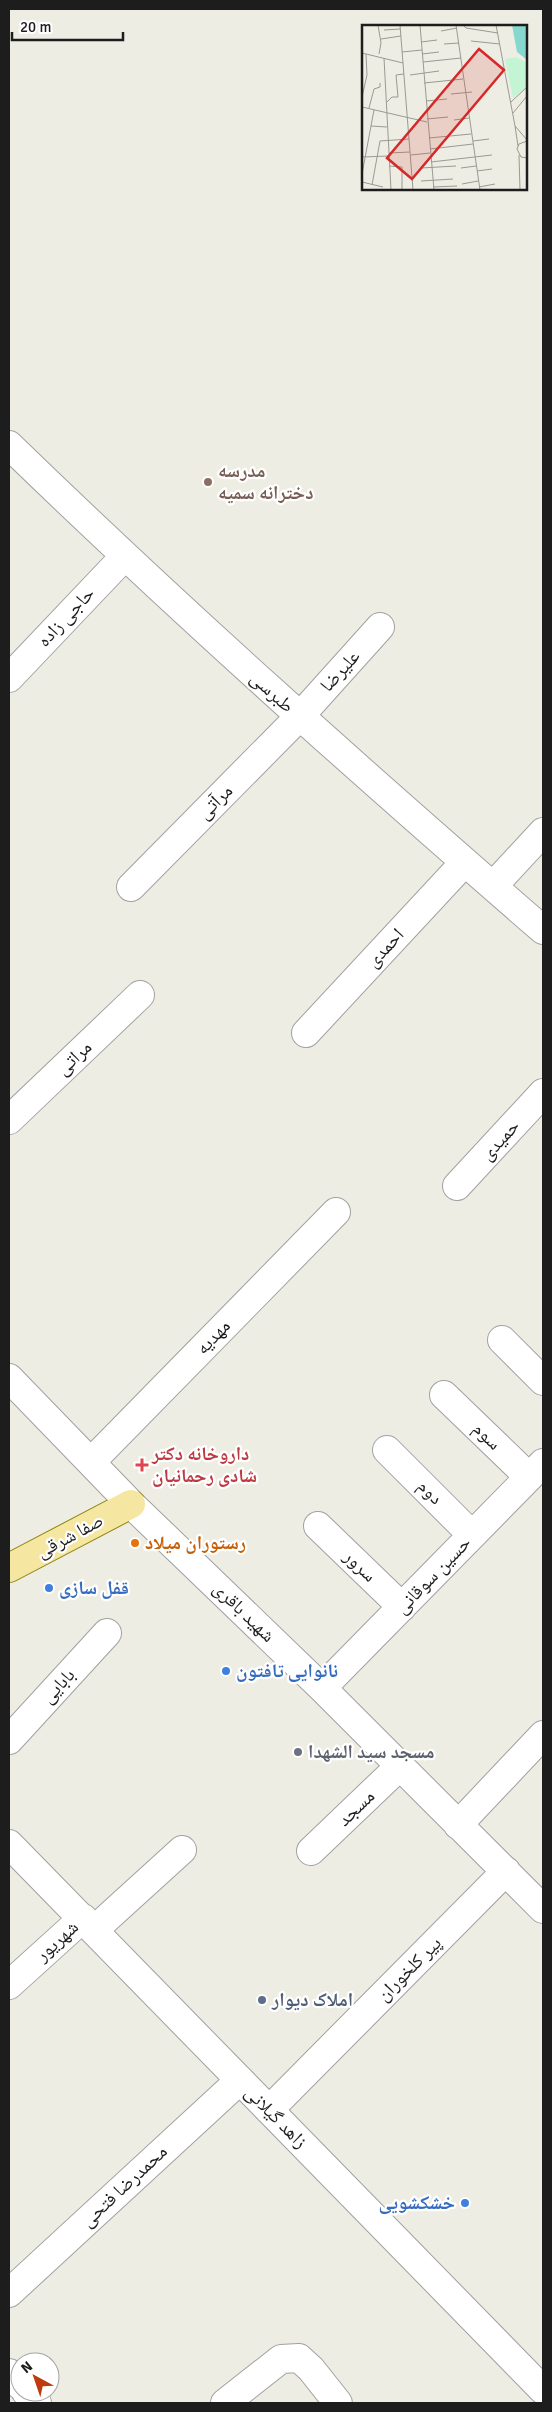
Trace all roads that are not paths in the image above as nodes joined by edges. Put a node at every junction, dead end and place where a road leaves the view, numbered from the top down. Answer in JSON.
{"nodes":[{"id":1,"x":9,"y":445,"type":"edge"},
{"id":2,"x":124,"y":557,"type":"junction"},
{"id":3,"x":380,"y":626,"type":"dead end"},
{"id":4,"x":9,"y":678,"type":"edge"},
{"id":5,"x":300,"y":716,"type":"junction"},
{"id":6,"x":543,"y":832,"type":"edge"},
{"id":7,"x":464,"y":863,"type":"junction"},
{"id":8,"x":493,"y":886,"type":"junction"},
{"id":9,"x":131,"y":887,"type":"dead end"},
{"id":10,"x":543,"y":930,"type":"edge"},
{"id":11,"x":140,"y":996,"type":"dead end"},
{"id":12,"x":306,"y":1033,"type":"dead end"},
{"id":13,"x":543,"y":1093,"type":"edge"},
{"id":14,"x":9,"y":1120,"type":"edge"},
{"id":15,"x":457,"y":1186,"type":"dead end"},
{"id":16,"x":336,"y":1212,"type":"dead end"},
{"id":17,"x":502,"y":1340,"type":"dead end"},
{"id":18,"x":9,"y":1378,"type":"edge"},
{"id":19,"x":543,"y":1381,"type":"edge"},
{"id":20,"x":444,"y":1395,"type":"dead end"},
{"id":21,"x":387,"y":1450,"type":"dead end"},
{"id":22,"x":91,"y":1462,"type":"junction"},
{"id":23,"x":536,"y":1470,"type":"edge"},
{"id":24,"x":131,"y":1504,"type":"junction"},
{"id":25,"x":318,"y":1526,"type":"dead end"},
{"id":26,"x":472,"y":1534,"type":"junction"},
{"id":27,"x":9,"y":1568,"type":"edge"},
{"id":28,"x":402,"y":1607,"type":"junction"},
{"id":29,"x":107,"y":1633,"type":"dead end"},
{"id":30,"x":322,"y":1688,"type":"junction"},
{"id":31,"x":543,"y":1735,"type":"edge"},
{"id":32,"x":9,"y":1740,"type":"edge"},
{"id":33,"x":401,"y":1765,"type":"junction"},
{"id":34,"x":458,"y":1825,"type":"junction"},
{"id":35,"x":9,"y":1844,"type":"edge"},
{"id":36,"x":182,"y":1850,"type":"dead end"},
{"id":37,"x":311,"y":1851,"type":"dead end"},
{"id":38,"x":506,"y":1871,"type":"junction"},
{"id":39,"x":543,"y":1909,"type":"edge"},
{"id":40,"x":88,"y":1924,"type":"junction"},
{"id":41,"x":9,"y":1985,"type":"edge"},
{"id":42,"x":240,"y":2080,"type":"junction"},
{"id":43,"x":269,"y":2110,"type":"junction"},
{"id":44,"x":9,"y":2293,"type":"edge"},
{"id":45,"x":543,"y":2390,"type":"edge"},
{"id":46,"x":225,"y":2403,"type":"edge"},
{"id":47,"x":338,"y":2403,"type":"edge"}],
"edges":[{"from":1,"to":2,"type":"street","name":"طبرسی"},
{"from":2,"to":4,"type":"street","name":"حاجی زاده"},
{"from":2,"to":5,"type":"street","name":"طبرسی"},
{"from":3,"to":5,"type":"street","name":"علیرضا"},
{"from":5,"to":7,"type":"street","name":"طبرسی"},
{"from":5,"to":9,"type":"street","name":"مرآتی"},
{"from":6,"to":8,"type":"street"},
{"from":7,"to":8,"type":"street","name":"طبرسی"},
{"from":7,"to":12,"type":"street","name":"احمدی"},
{"from":8,"to":10,"type":"street","name":"طبرسی"},
{"from":11,"to":14,"type":"street","name":"مراتی"},
{"from":13,"to":15,"type":"street","name":"حمیدی"},
{"from":16,"to":22,"type":"street","name":"مهدیه"},
{"from":17,"to":19,"type":"street"},
{"from":18,"to":22,"type":"street","name":"شهید باقری"},
{"from":20,"to":23,"type":"street","name":"سوم"},
{"from":21,"to":26,"type":"street","name":"دوم"},
{"from":22,"to":24,"type":"street","name":"شهید باقری"},
{"from":23,"to":26,"type":"street","name":"حسین سوقانی"},
{"from":24,"to":27,"type":"main road","name":"صفا شرقی"},
{"from":24,"to":30,"type":"street","name":"شهید باقری"},
{"from":25,"to":28,"type":"street","name":"سرور"},
{"from":26,"to":28,"type":"street","name":"حسین سوقانی"},
{"from":28,"to":30,"type":"street","name":"حسین سوقانی"},
{"from":29,"to":32,"type":"street","name":"بابایی"},
{"from":30,"to":33,"type":"street","name":"شهید باقری"},
{"from":31,"to":34,"type":"street"},
{"from":33,"to":34,"type":"street","name":"شهید باقری"},
{"from":33,"to":37,"type":"street","name":"مسجد"},
{"from":34,"to":38,"type":"street","name":"شهید باقری"},
{"from":35,"to":40,"type":"street","name":"زاهد گیلانی"},
{"from":36,"to":40,"type":"street","name":"شهریور"},
{"from":38,"to":39,"type":"street","name":"شهید باقری"},
{"from":38,"to":43,"type":"street","name":"پیر کلخوران"},
{"from":40,"to":41,"type":"street","name":"شهریور"},
{"from":40,"to":42,"type":"street","name":"زاهد گیلانی"},
{"from":42,"to":43,"type":"street","name":"زاهد گیلانی"},
{"from":42,"to":44,"type":"street","name":"محمدرضا فتحی"},
{"from":43,"to":45,"type":"street","name":"زاهد گیلانی"},
{"from":46,"to":47,"type":"street"}]}
